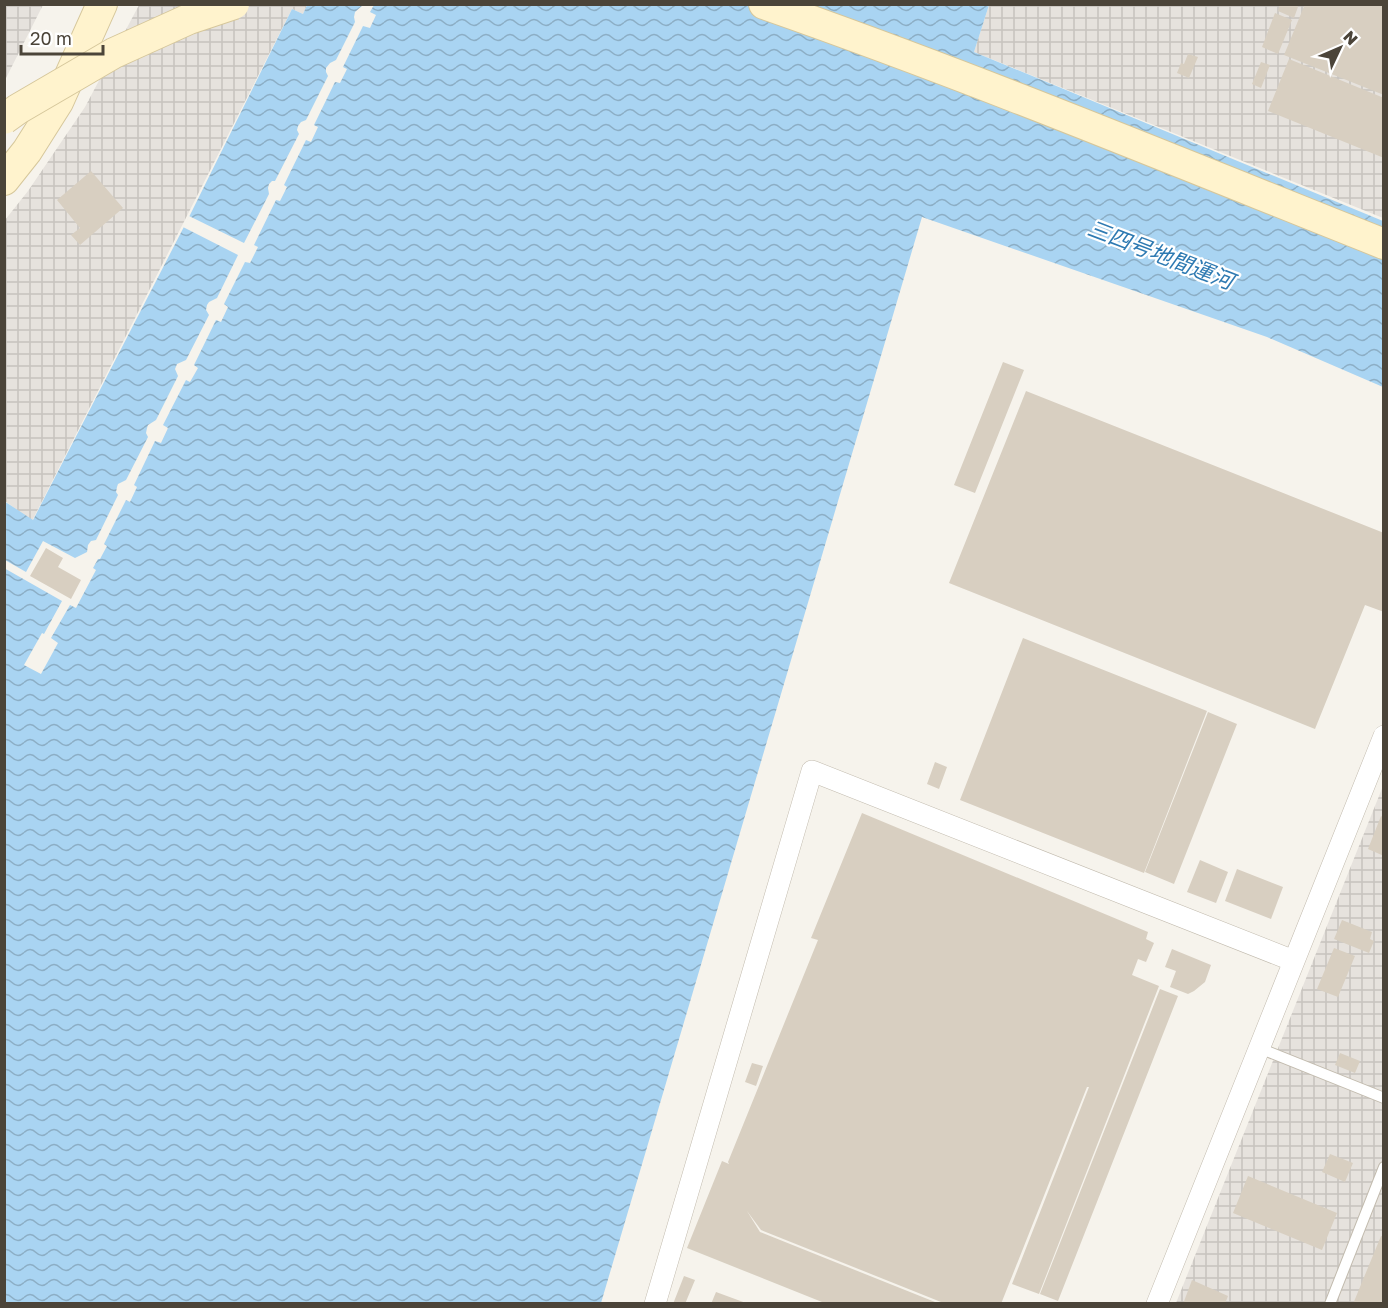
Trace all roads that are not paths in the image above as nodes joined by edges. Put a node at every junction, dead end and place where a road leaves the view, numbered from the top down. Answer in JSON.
{"nodes":[{"id":1,"x":102,"y":4,"type":"edge"},
{"id":2,"x":234,"y":4,"type":"edge"},
{"id":3,"x":764,"y":4,"type":"edge"},
{"id":4,"x":4,"y":119,"type":"edge"},
{"id":5,"x":4,"y":180,"type":"edge"},
{"id":6,"x":1383,"y":244,"type":"edge"},
{"id":7,"x":1383,"y":736,"type":"edge"},
{"id":8,"x":1294,"y":961,"type":"junction"},
{"id":9,"x":1259,"y":1048,"type":"junction"},
{"id":10,"x":1383,"y":1098,"type":"edge"},
{"id":11,"x":1383,"y":1167,"type":"edge"},
{"id":12,"x":656,"y":1304,"type":"edge"},
{"id":13,"x":1157,"y":1304,"type":"edge"},
{"id":14,"x":1330,"y":1304,"type":"edge"}],
"edges":[{"from":1,"to":5,"type":"street"},
{"from":2,"to":4,"type":"street","bridge":true},
{"from":3,"to":6,"type":"street"},
{"from":7,"to":8,"type":"street"},
{"from":8,"to":9,"type":"street"},
{"from":8,"to":12,"type":"street"},
{"from":9,"to":10,"type":"lane"},
{"from":9,"to":13,"type":"street"},
{"from":11,"to":14,"type":"lane"}]}
